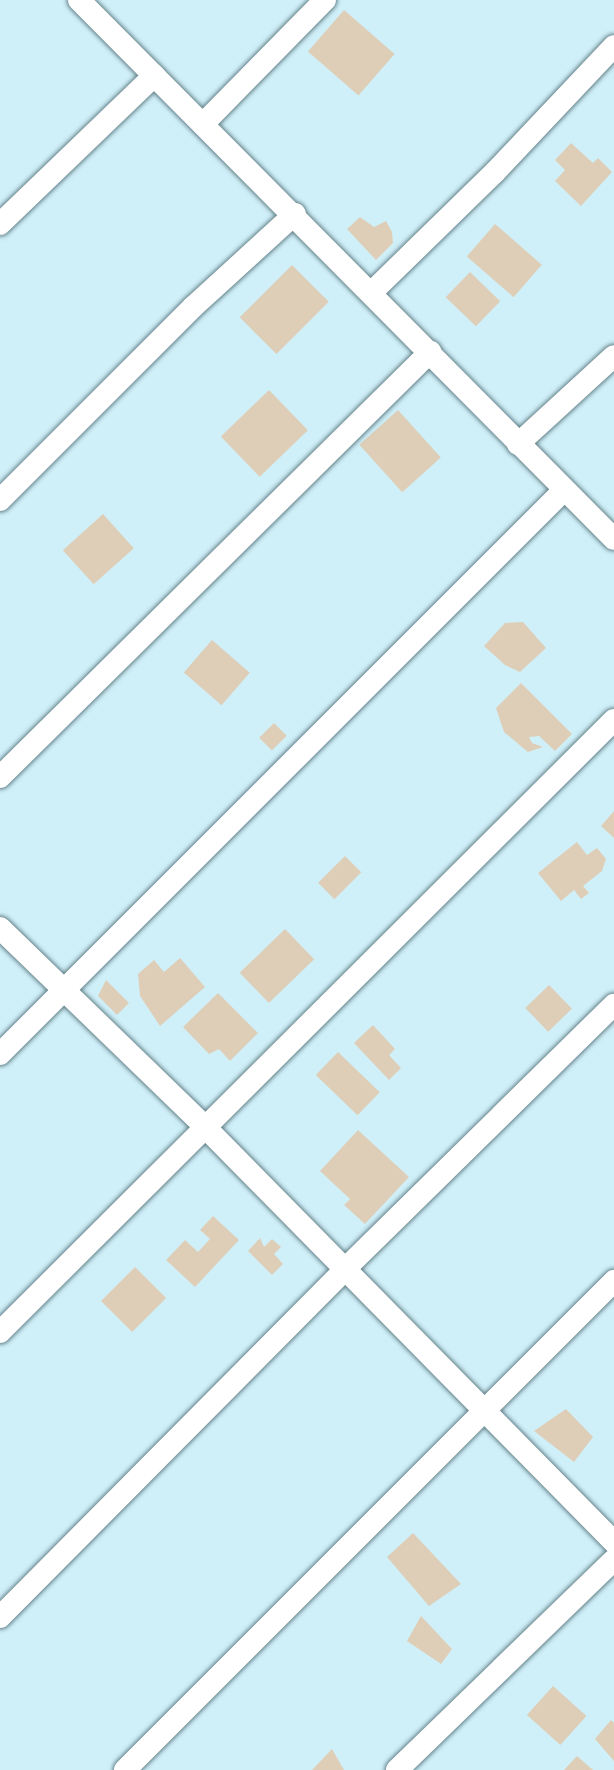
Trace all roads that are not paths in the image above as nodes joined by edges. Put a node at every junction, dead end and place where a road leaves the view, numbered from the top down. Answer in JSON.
{"nodes":[{"id":1,"x":80,"y":0,"type":"edge"},
{"id":2,"x":325,"y":0,"type":"edge"},
{"id":3,"x":614,"y":46,"type":"edge"},
{"id":4,"x":154,"y":76,"type":"junction"},
{"id":5,"x":203,"y":124,"type":"junction"},
{"id":6,"x":295,"y":214,"type":"junction"},
{"id":7,"x":0,"y":224,"type":"edge"},
{"id":8,"x":372,"y":292,"type":"junction"},
{"id":9,"x":430,"y":352,"type":"junction"},
{"id":10,"x":614,"y":356,"type":"edge"},
{"id":11,"x":518,"y":444,"type":"junction"},
{"id":12,"x":564,"y":490,"type":"junction"},
{"id":13,"x":0,"y":500,"type":"edge"},
{"id":14,"x":614,"y":539,"type":"edge"},
{"id":15,"x":614,"y":720,"type":"edge"},
{"id":16,"x":0,"y":777,"type":"edge"},
{"id":17,"x":0,"y":928,"type":"edge"},
{"id":18,"x":62,"y":988,"type":"junction"},
{"id":19,"x":614,"y":1005,"type":"edge"},
{"id":20,"x":0,"y":1054,"type":"edge"},
{"id":21,"x":204,"y":1126,"type":"junction"},
{"id":22,"x":345,"y":1269,"type":"junction"},
{"id":23,"x":614,"y":1281,"type":"edge"},
{"id":24,"x":0,"y":1332,"type":"edge"},
{"id":25,"x":485,"y":1411,"type":"junction"},
{"id":26,"x":614,"y":1542,"type":"edge"},
{"id":27,"x":614,"y":1560,"type":"edge"},
{"id":28,"x":0,"y":1617,"type":"edge"},
{"id":29,"x":124,"y":1770,"type":"edge"},
{"id":30,"x":398,"y":1770,"type":"edge"}],
"edges":[{"from":1,"to":4,"type":"street"},
{"from":2,"to":5,"type":"street"},
{"from":3,"to":8,"type":"street"},
{"from":4,"to":5,"type":"street"},
{"from":4,"to":7,"type":"street"},
{"from":5,"to":6,"type":"street"},
{"from":6,"to":8,"type":"street"},
{"from":6,"to":13,"type":"street"},
{"from":8,"to":9,"type":"street"},
{"from":9,"to":11,"type":"street"},
{"from":9,"to":16,"type":"street"},
{"from":10,"to":11,"type":"street"},
{"from":11,"to":12,"type":"street"},
{"from":12,"to":14,"type":"street"},
{"from":12,"to":18,"type":"street"},
{"from":15,"to":21,"type":"street"},
{"from":17,"to":18,"type":"street"},
{"from":18,"to":20,"type":"street"},
{"from":18,"to":21,"type":"street"},
{"from":19,"to":22,"type":"street"},
{"from":21,"to":22,"type":"street"},
{"from":21,"to":24,"type":"street"},
{"from":22,"to":25,"type":"street"},
{"from":22,"to":28,"type":"street"},
{"from":23,"to":25,"type":"street"},
{"from":25,"to":26,"type":"street"},
{"from":25,"to":29,"type":"street"},
{"from":27,"to":30,"type":"street"}]}
